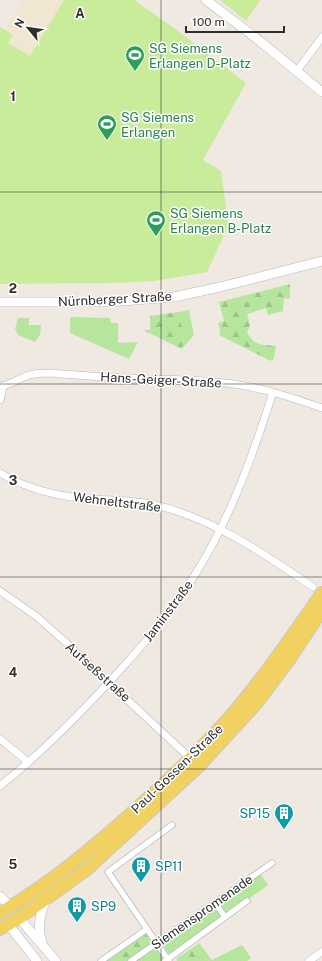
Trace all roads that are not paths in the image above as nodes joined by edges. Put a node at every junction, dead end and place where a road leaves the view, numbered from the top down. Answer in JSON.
{"nodes":[{"id":1,"x":206,"y":0,"type":"edge"},
{"id":2,"x":322,"y":37,"type":"edge"},
{"id":3,"x":297,"y":71,"type":"junction"},
{"id":4,"x":322,"y":92,"type":"edge"},
{"id":5,"x":322,"y":261,"type":"edge"},
{"id":6,"x":0,"y":302,"type":"edge"},
{"id":7,"x":1,"y":386,"type":"edge"},
{"id":8,"x":273,"y":392,"type":"junction"},
{"id":9,"x":0,"y":400,"type":"edge"},
{"id":10,"x":322,"y":408,"type":"edge"},
{"id":11,"x":0,"y":474,"type":"edge"},
{"id":12,"x":220,"y":529,"type":"junction"},
{"id":13,"x":318,"y":590,"type":"edge"},
{"id":14,"x":0,"y":591,"type":"edge"},
{"id":15,"x":322,"y":610,"type":"edge"},
{"id":16,"x":278,"y":664,"type":"junction"},
{"id":17,"x":110,"y":682,"type":"junction"},
{"id":18,"x":0,"y":739,"type":"edge"},
{"id":19,"x":192,"y":759,"type":"junction"},
{"id":20,"x":28,"y":763,"type":"junction"},
{"id":21,"x":0,"y":786,"type":"edge"},
{"id":22,"x":172,"y":826,"type":"dead end"},
{"id":23,"x":95,"y":845,"type":"junction"},
{"id":24,"x":105,"y":853,"type":"junction"},
{"id":25,"x":272,"y":863,"type":"dead end"},
{"id":26,"x":0,"y":896,"type":"edge"},
{"id":27,"x":46,"y":899,"type":"junction"},
{"id":28,"x":248,"y":901,"type":"dead end"},
{"id":29,"x":215,"y":903,"type":"junction"},
{"id":30,"x":3,"y":912,"type":"edge"},
{"id":31,"x":225,"y":917,"type":"junction"},
{"id":32,"x":19,"y":918,"type":"junction"},
{"id":33,"x":4,"y":927,"type":"edge"},
{"id":34,"x":147,"y":929,"type":"junction"},
{"id":35,"x":157,"y":943,"type":"junction"},
{"id":36,"x":42,"y":944,"type":"junction"},
{"id":37,"x":322,"y":952,"type":"edge"},
{"id":38,"x":167,"y":960,"type":"edge"},
{"id":39,"x":37,"y":961,"type":"edge"},
{"id":40,"x":56,"y":961,"type":"edge"},
{"id":41,"x":101,"y":961,"type":"edge"},
{"id":42,"x":131,"y":961,"type":"edge"},
{"id":43,"x":309,"y":961,"type":"edge"}],
"edges":[{"from":1,"to":3,"type":"street"},
{"from":2,"to":3,"type":"street"},
{"from":3,"to":4,"type":"street"},
{"from":5,"to":6,"type":"street","name":"Nürnberger Straße"},
{"from":7,"to":8,"type":"street","name":"Hans-Geiger-Straße"},
{"from":7,"to":9,"type":"street"},
{"from":8,"to":10,"type":"street","name":"Hans-Geiger-Straße"},
{"from":8,"to":12,"type":"street","name":"Jaminstraße"},
{"from":11,"to":12,"type":"street","name":"Wehneltstraße"},
{"from":12,"to":13,"type":"street","name":"Wehneltstraße"},
{"from":12,"to":17,"type":"street","name":"Jaminstraße"},
{"from":13,"to":16,"type":"main road","name":"Paul-Gossen-Straße"},
{"from":14,"to":17,"type":"street","name":"Aufseßstraße"},
{"from":15,"to":16,"type":"main road","name":"Paul-Gossen-Straße"},
{"from":16,"to":19,"type":"main road","name":"Paul-Gossen-Straße"},
{"from":16,"to":24,"type":"main road","name":"Paul-Gossen-Straße"},
{"from":17,"to":19,"type":"street","name":"Aufseßstraße"},
{"from":17,"to":20,"type":"street","name":"Jaminstraße"},
{"from":18,"to":20,"type":"street"},
{"from":19,"to":23,"type":"main road","name":"Paul-Gossen-Straße"},
{"from":20,"to":21,"type":"street","name":"Jaminstraße"},
{"from":22,"to":34,"type":"street"},
{"from":23,"to":24,"type":"main road"},
{"from":23,"to":30,"type":"main road","name":"Paul-Gossen-Straße"},
{"from":24,"to":27,"type":"main road","name":"Paul-Gossen-Straße"},
{"from":25,"to":29,"type":"street","name":"Siemenspromenade"},
{"from":26,"to":30,"type":"street"},
{"from":27,"to":32,"type":"main road","name":"Paul-Gossen-Straße"},
{"from":27,"to":36,"type":"street"},
{"from":28,"to":31,"type":"street","name":"Siemenspromenade"},
{"from":29,"to":31,"type":"street"},
{"from":29,"to":35,"type":"street","name":"Siemenspromenade"},
{"from":30,"to":32,"type":"main road"},
{"from":30,"to":33,"type":"main road"},
{"from":31,"to":38,"type":"street","name":"Siemenspromenade"},
{"from":32,"to":33,"type":"main road","name":"Paul-Gossen-Straße"},
{"from":32,"to":36,"type":"street"},
{"from":33,"to":39,"type":"street"},
{"from":34,"to":35,"type":"street"},
{"from":34,"to":41,"type":"street","name":"Siemenspromenade"},
{"from":35,"to":38,"type":"street"},
{"from":35,"to":42,"type":"street","name":"Siemenspromenade"},
{"from":36,"to":40,"type":"street"},
{"from":37,"to":43,"type":"street"}]}
